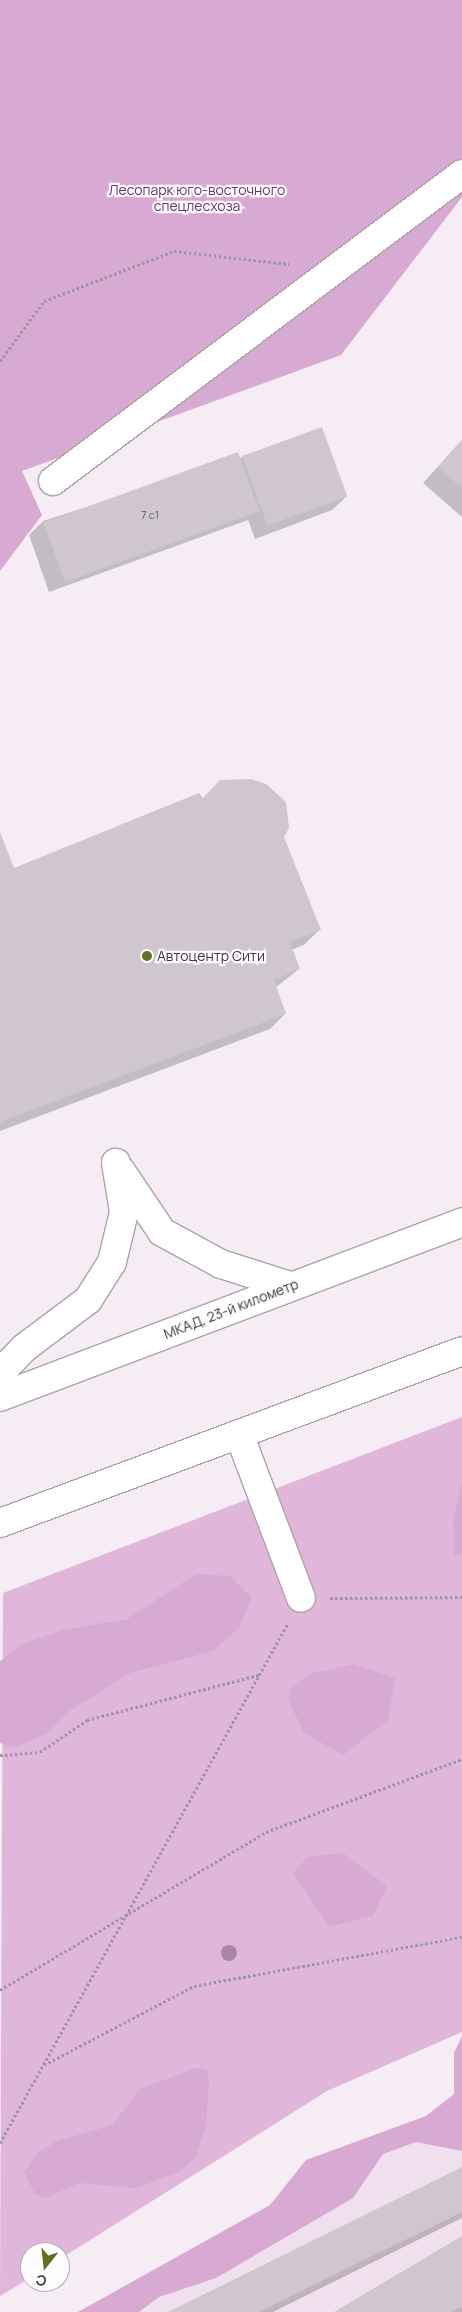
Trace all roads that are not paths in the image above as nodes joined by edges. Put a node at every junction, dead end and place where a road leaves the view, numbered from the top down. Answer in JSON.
{"nodes":[{"id":1,"x":462,"y":174,"type":"edge"},
{"id":2,"x":53,"y":481,"type":"dead end"},
{"id":3,"x":462,"y":1222,"type":"edge"},
{"id":4,"x":290,"y":1286,"type":"junction"},
{"id":5,"x":462,"y":1351,"type":"edge"},
{"id":6,"x":0,"y":1374,"type":"edge"},
{"id":7,"x":0,"y":1397,"type":"edge"},
{"id":8,"x":239,"y":1434,"type":"junction"},
{"id":9,"x":0,"y":1523,"type":"edge"},
{"id":10,"x":301,"y":1598,"type":"road end"}],
"edges":[{"from":1,"to":2,"type":"main road"},
{"from":3,"to":4,"type":"main road","name":"МКАД, 23-й километр"},
{"from":4,"to":6,"type":"main road"},
{"from":4,"to":7,"type":"main road","name":"МКАД, 23-й километр"},
{"from":5,"to":8,"type":"main road"},
{"from":8,"to":9,"type":"main road"},
{"from":8,"to":10,"type":"main road"}]}
